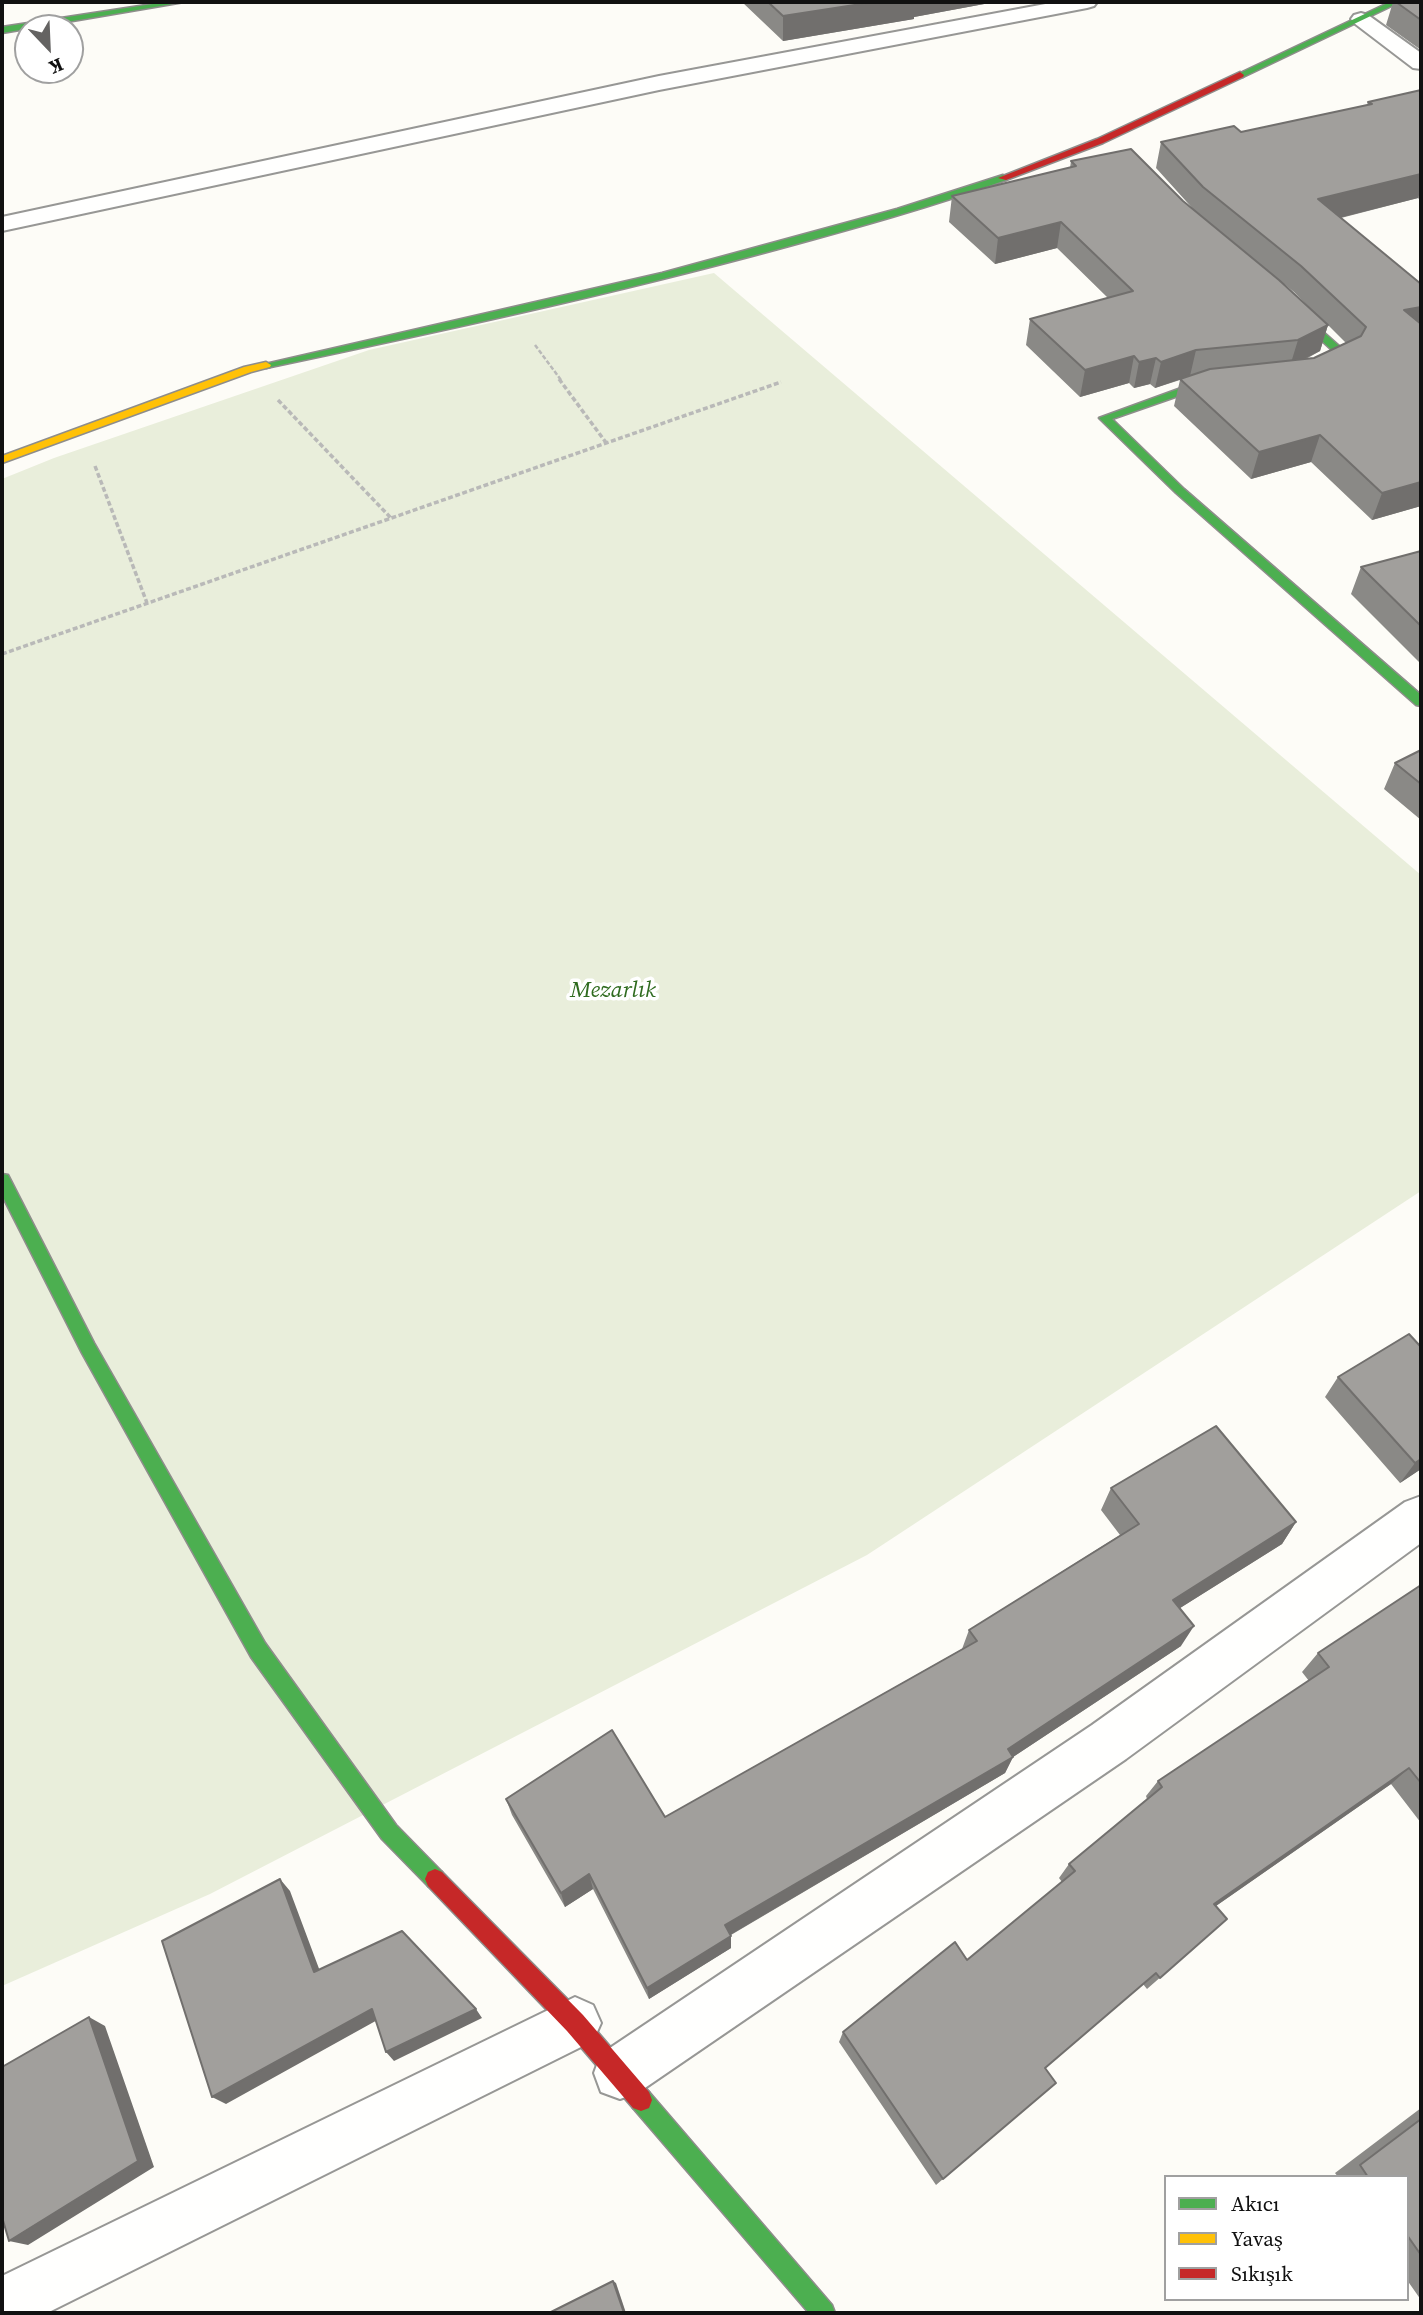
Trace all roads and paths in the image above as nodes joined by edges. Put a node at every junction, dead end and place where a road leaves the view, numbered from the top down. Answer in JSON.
{"nodes":[{"id":1,"x":99,"y":2,"type":"edge"},
{"id":2,"x":180,"y":2,"type":"edge"},
{"id":3,"x":1087,"y":2,"type":"edge"},
{"id":4,"x":1396,"y":2,"type":"edge"},
{"id":5,"x":2,"y":17,"type":"edge"},
{"id":6,"x":1361,"y":19,"type":"junction"},
{"id":7,"x":2,"y":30,"type":"edge"},
{"id":8,"x":1421,"y":63,"type":"edge"},
{"id":9,"x":1100,"y":141,"type":"junction"},
{"id":10,"x":1118,"y":154,"type":"edge"},
{"id":11,"x":2,"y":224,"type":"edge"},
{"id":12,"x":1272,"y":291,"type":"edge"},
{"id":13,"x":512,"y":313,"type":"junction"},
{"id":14,"x":248,"y":369,"type":"junction"},
{"id":15,"x":1283,"y":377,"type":"edge"},
{"id":16,"x":1241,"y":381,"type":"edge"},
{"id":17,"x":781,"y":382,"type":"dead end"},
{"id":18,"x":81,"y":429,"type":"junction"},
{"id":19,"x":607,"y":444,"type":"junction"},
{"id":20,"x":2,"y":460,"type":"edge"},
{"id":21,"x":391,"y":518,"type":"junction"},
{"id":22,"x":147,"y":603,"type":"junction"},
{"id":23,"x":2,"y":654,"type":"edge"},
{"id":24,"x":1421,"y":702,"type":"edge"},
{"id":25,"x":2,"y":1180,"type":"edge"},
{"id":26,"x":1421,"y":1517,"type":"edge"},
{"id":27,"x":575,"y":2023,"type":"junction"},
{"id":28,"x":620,"y":2073,"type":"junction"},
{"id":29,"x":2,"y":2306,"type":"edge"},
{"id":30,"x":824,"y":2313,"type":"edge"}],
"edges":[{"from":1,"to":5,"type":"street"},
{"from":2,"to":7,"type":"street"},
{"from":3,"to":11,"type":"street"},
{"from":4,"to":6,"type":"street"},
{"from":6,"to":8,"type":"street"},
{"from":6,"to":9,"type":"street"},
{"from":9,"to":10,"type":"street"},
{"from":9,"to":13,"type":"street"},
{"from":12,"to":15,"type":"street"},
{"from":13,"to":14,"type":"street"},
{"from":13,"to":19,"type":"path"},
{"from":14,"to":18,"type":"street"},
{"from":14,"to":21,"type":"path"},
{"from":16,"to":24,"type":"street"},
{"from":17,"to":19,"type":"path"},
{"from":18,"to":20,"type":"street"},
{"from":18,"to":22,"type":"path"},
{"from":19,"to":21,"type":"path"},
{"from":21,"to":22,"type":"path"},
{"from":22,"to":23,"type":"path"},
{"from":25,"to":27,"type":"street"},
{"from":26,"to":28,"type":"street"},
{"from":27,"to":28,"type":"street"},
{"from":27,"to":29,"type":"street"},
{"from":28,"to":30,"type":"street"}]}
